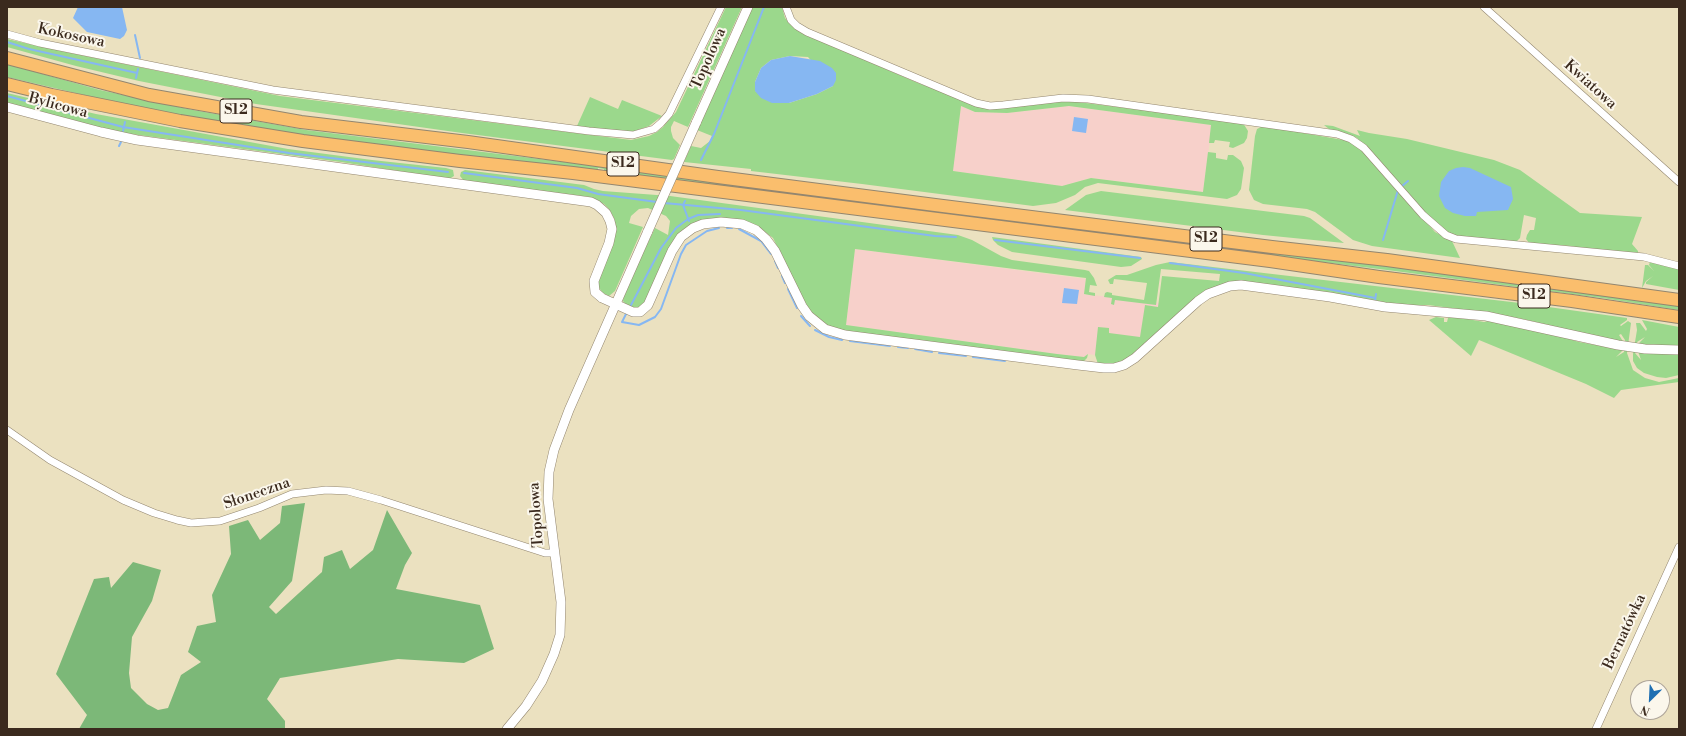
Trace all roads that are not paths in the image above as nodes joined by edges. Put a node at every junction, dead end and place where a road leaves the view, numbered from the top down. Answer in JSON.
{"nodes":[{"id":1,"x":722,"y":7,"type":"edge"},
{"id":2,"x":748,"y":7,"type":"edge"},
{"id":3,"x":786,"y":7,"type":"edge"},
{"id":4,"x":1484,"y":7,"type":"edge"},
{"id":5,"x":7,"y":34,"type":"edge"},
{"id":6,"x":7,"y":58,"type":"edge"},
{"id":7,"x":7,"y":84,"type":"edge"},
{"id":8,"x":7,"y":107,"type":"edge"},
{"id":9,"x":1679,"y":182,"type":"edge"},
{"id":10,"x":1679,"y":266,"type":"edge"},
{"id":11,"x":1679,"y":300,"type":"edge"},
{"id":12,"x":616,"y":304,"type":"junction"},
{"id":13,"x":1679,"y":317,"type":"edge"},
{"id":14,"x":1679,"y":350,"type":"edge"},
{"id":15,"x":7,"y":430,"type":"edge"},
{"id":16,"x":1679,"y":547,"type":"edge"},
{"id":17,"x":554,"y":553,"type":"junction"},
{"id":18,"x":507,"y":729,"type":"edge"},
{"id":19,"x":1596,"y":729,"type":"edge"}],
"edges":[{"from":1,"to":5,"type":"street","name":"Kokosowa"},
{"from":2,"to":12,"type":"street","name":"Topolowa","bridge":true},
{"from":3,"to":10,"type":"street"},
{"from":4,"to":9,"type":"street","name":"Kwiatowa"},
{"from":6,"to":11,"type":"highway","number":"S12"},
{"from":7,"to":13,"type":"highway","number":"S12"},
{"from":8,"to":12,"type":"street","name":"Bylicowa"},
{"from":12,"to":14,"type":"street","name":"Bylicowa"},
{"from":12,"to":17,"type":"street","name":"Topolowa"},
{"from":15,"to":17,"type":"street","name":"Słoneczna"},
{"from":16,"to":19,"type":"street","name":"Bernatówka"},
{"from":17,"to":18,"type":"street","name":"Topolowa"}]}
